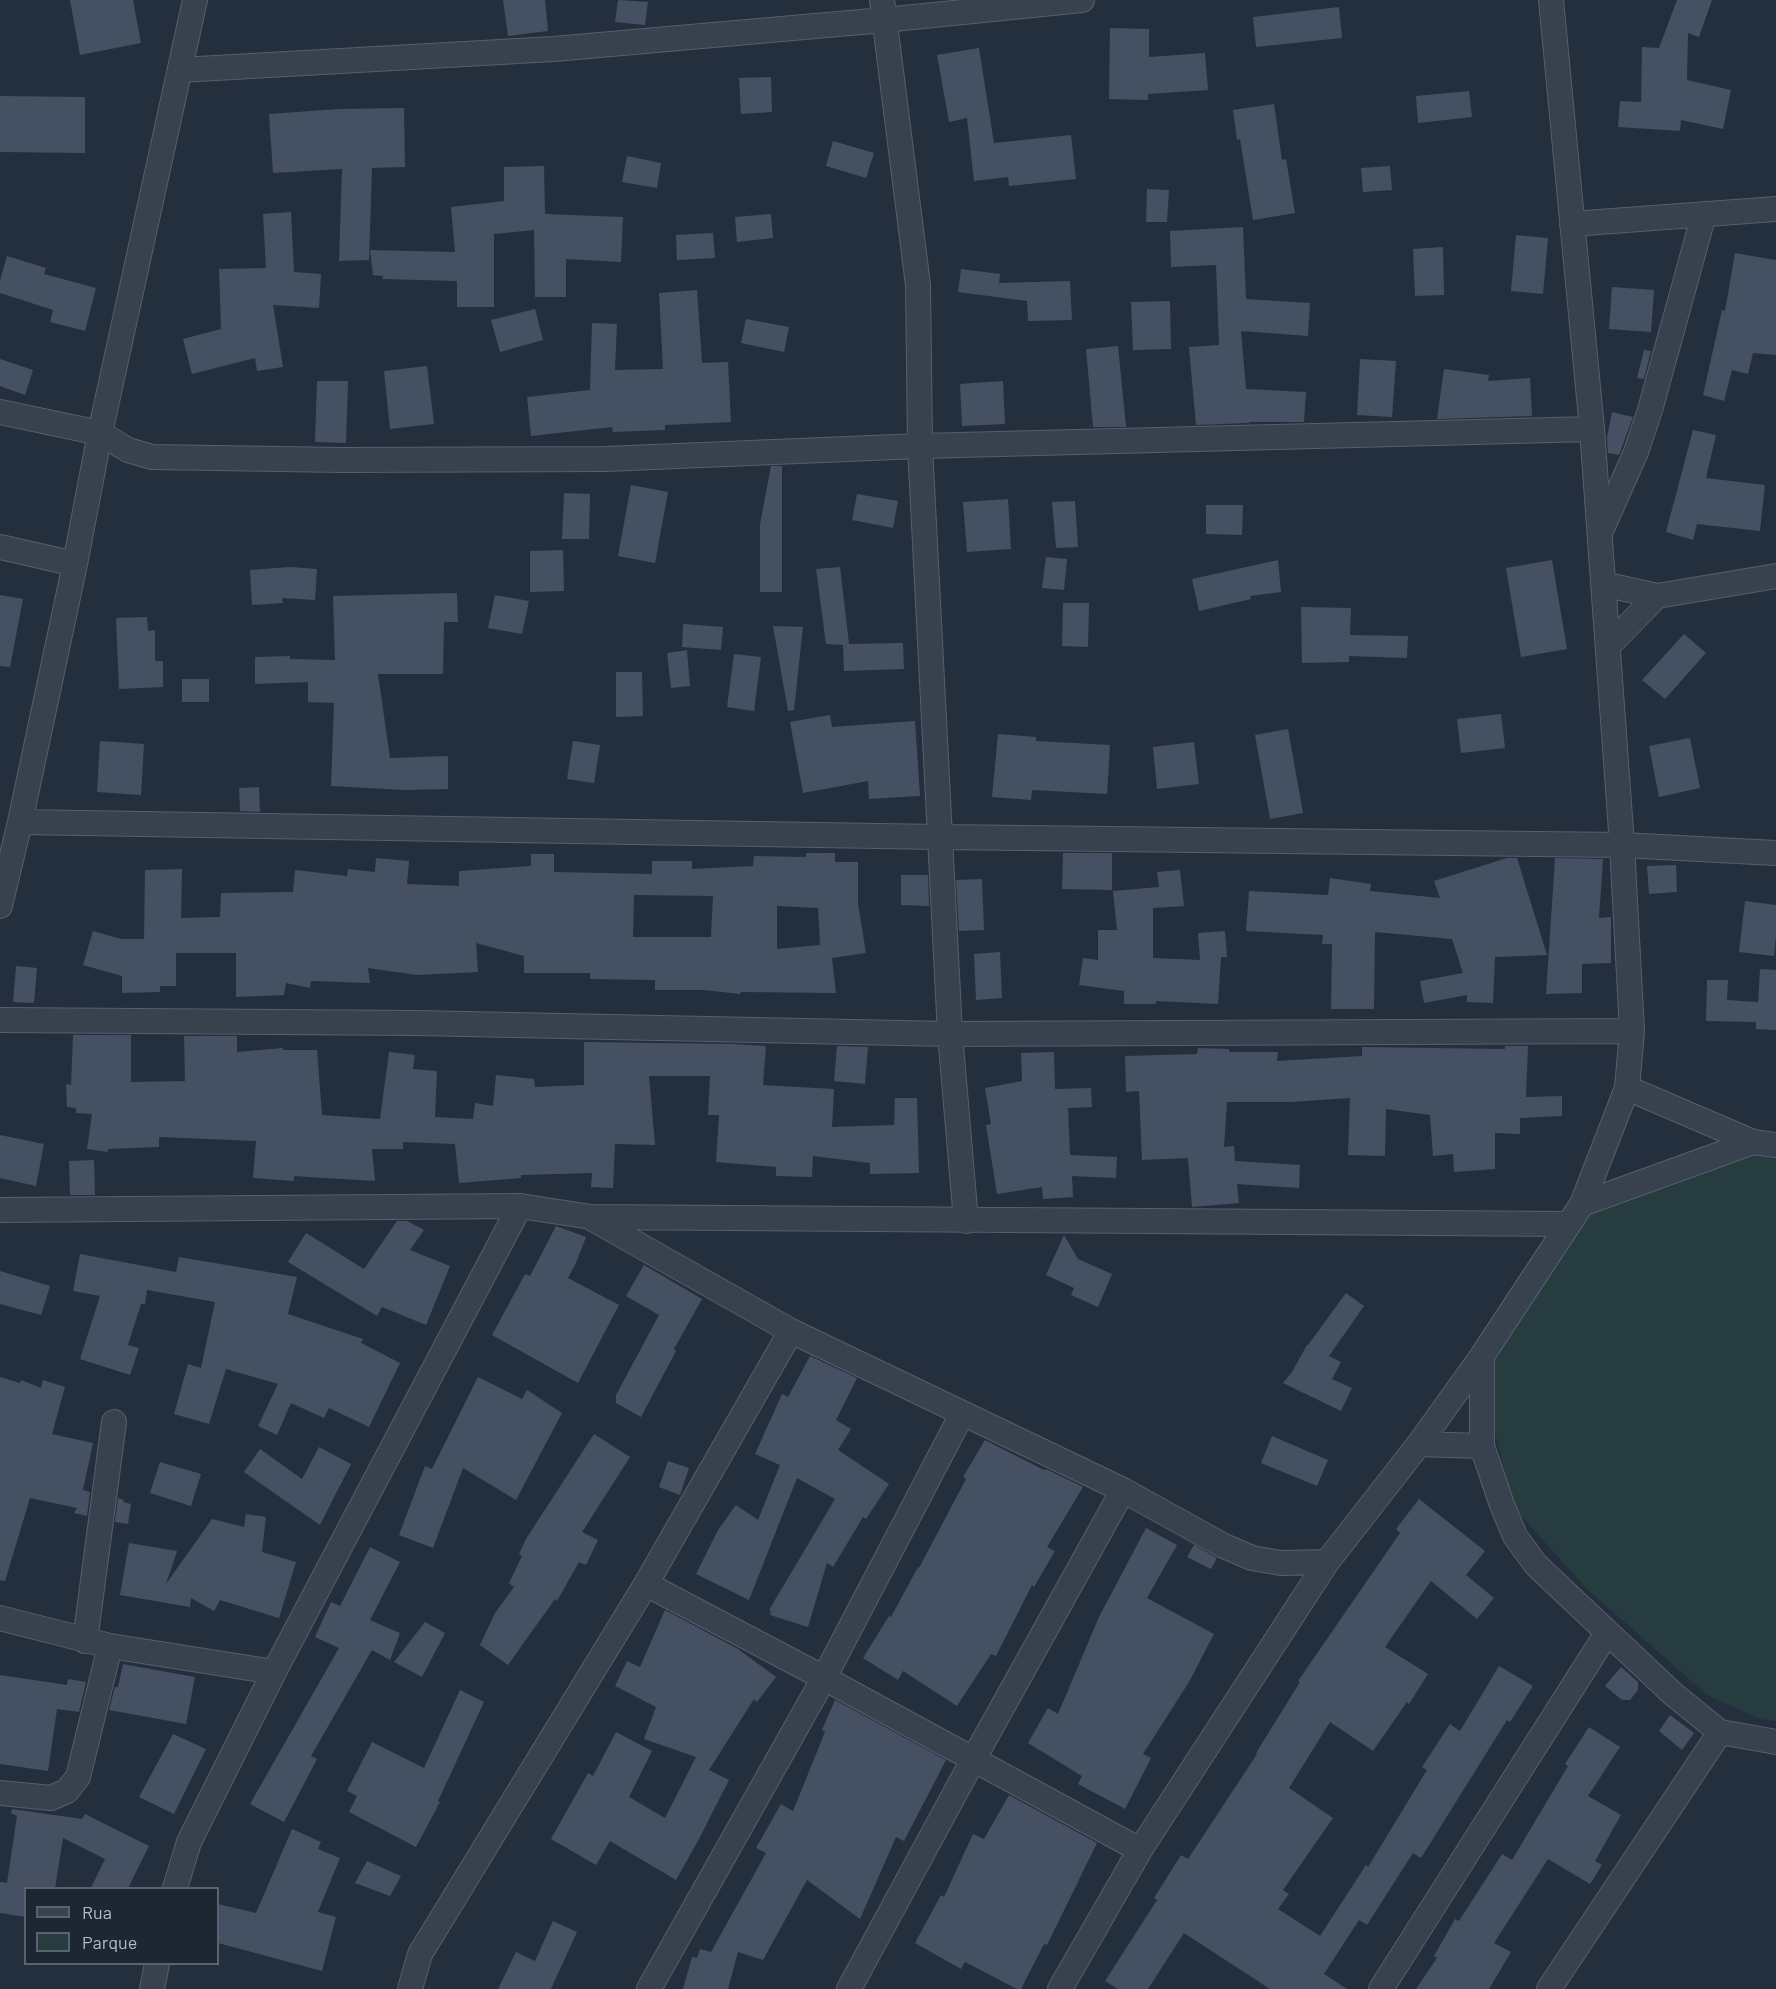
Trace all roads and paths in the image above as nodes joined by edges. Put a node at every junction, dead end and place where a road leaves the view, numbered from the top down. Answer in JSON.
{"nodes":[{"id":1,"x":195,"y":0,"type":"edge"},
{"id":2,"x":1082,"y":0,"type":"edge"},
{"id":3,"x":1551,"y":0,"type":"edge"},
{"id":4,"x":883,"y":10,"type":"edge"},
{"id":5,"x":180,"y":70,"type":"junction"},
{"id":6,"x":1776,"y":209,"type":"edge"},
{"id":7,"x":1704,"y":214,"type":"junction"},
{"id":8,"x":1572,"y":224,"type":"junction"},
{"id":9,"x":0,"y":412,"type":"edge"},
{"id":10,"x":1592,"y":429,"type":"junction"},
{"id":11,"x":100,"y":433,"type":"junction"},
{"id":12,"x":920,"y":446,"type":"junction"},
{"id":13,"x":1600,"y":534,"type":"junction"},
{"id":14,"x":0,"y":547,"type":"edge"},
{"id":15,"x":75,"y":564,"type":"junction"},
{"id":16,"x":1776,"y":576,"type":"edge"},
{"id":17,"x":1603,"y":584,"type":"junction"},
{"id":18,"x":1657,"y":596,"type":"junction"},
{"id":19,"x":1608,"y":646,"type":"junction"},
{"id":20,"x":20,"y":822,"type":"junction"},
{"id":21,"x":940,"y":837,"type":"junction"},
{"id":22,"x":1622,"y":845,"type":"junction"},
{"id":23,"x":1776,"y":853,"type":"edge"},
{"id":24,"x":0,"y":904,"type":"edge"},
{"id":25,"x":0,"y":1020,"type":"edge"},
{"id":26,"x":1632,"y":1031,"type":"junction"},
{"id":27,"x":950,"y":1034,"type":"junction"},
{"id":28,"x":1627,"y":1088,"type":"junction"},
{"id":29,"x":1764,"y":1144,"type":"edge"},
{"id":30,"x":1582,"y":1204,"type":"junction"},
{"id":31,"x":520,"y":1206,"type":"junction"},
{"id":32,"x":0,"y":1210,"type":"edge"},
{"id":33,"x":591,"y":1217,"type":"junction"},
{"id":34,"x":966,"y":1221,"type":"junction"},
{"id":35,"x":1568,"y":1224,"type":"junction"},
{"id":36,"x":791,"y":1331,"type":"junction"},
{"id":37,"x":1482,"y":1356,"type":"junction"},
{"id":38,"x":963,"y":1414,"type":"junction"},
{"id":39,"x":114,"y":1422,"type":"dead end"},
{"id":40,"x":1419,"y":1444,"type":"junction"},
{"id":41,"x":1482,"y":1446,"type":"junction"},
{"id":42,"x":1123,"y":1490,"type":"junction"},
{"id":43,"x":1327,"y":1562,"type":"junction"},
{"id":44,"x":646,"y":1584,"type":"junction"},
{"id":45,"x":0,"y":1618,"type":"edge"},
{"id":46,"x":1607,"y":1633,"type":"junction"},
{"id":47,"x":85,"y":1641,"type":"junction"},
{"id":48,"x":110,"y":1646,"type":"junction"},
{"id":49,"x":274,"y":1672,"type":"junction"},
{"id":50,"x":824,"y":1678,"type":"junction"},
{"id":51,"x":1720,"y":1732,"type":"junction"},
{"id":52,"x":1776,"y":1742,"type":"edge"},
{"id":53,"x":973,"y":1760,"type":"junction"},
{"id":54,"x":0,"y":1793,"type":"edge"},
{"id":55,"x":1140,"y":1850,"type":"junction"},
{"id":56,"x":175,"y":1887,"type":"edge"},
{"id":57,"x":157,"y":1965,"type":"edge"},
{"id":58,"x":153,"y":1989,"type":"edge"},
{"id":59,"x":410,"y":1989,"type":"edge"},
{"id":60,"x":648,"y":1989,"type":"edge"},
{"id":61,"x":849,"y":1989,"type":"edge"},
{"id":62,"x":1060,"y":1989,"type":"edge"},
{"id":63,"x":1381,"y":1989,"type":"edge"},
{"id":64,"x":1549,"y":1989,"type":"edge"}],
"edges":[{"from":1,"to":5,"type":"street"},
{"from":2,"to":4,"type":"street"},
{"from":3,"to":8,"type":"street"},
{"from":4,"to":5,"type":"street"},
{"from":4,"to":12,"type":"street"},
{"from":5,"to":11,"type":"street"},
{"from":6,"to":7,"type":"street"},
{"from":7,"to":8,"type":"street"},
{"from":7,"to":13,"type":"street"},
{"from":8,"to":10,"type":"street"},
{"from":9,"to":11,"type":"street"},
{"from":10,"to":12,"type":"street"},
{"from":10,"to":13,"type":"street"},
{"from":11,"to":12,"type":"street"},
{"from":11,"to":15,"type":"street"},
{"from":12,"to":21,"type":"street"},
{"from":13,"to":17,"type":"street"},
{"from":14,"to":15,"type":"street"},
{"from":15,"to":20,"type":"street"},
{"from":16,"to":18,"type":"street"},
{"from":17,"to":18,"type":"street"},
{"from":17,"to":19,"type":"street"},
{"from":18,"to":19,"type":"street"},
{"from":19,"to":22,"type":"street"},
{"from":20,"to":21,"type":"street"},
{"from":20,"to":24,"type":"street"},
{"from":21,"to":22,"type":"street"},
{"from":21,"to":27,"type":"street"},
{"from":22,"to":23,"type":"street"},
{"from":22,"to":26,"type":"street"},
{"from":25,"to":27,"type":"street"},
{"from":26,"to":27,"type":"street"},
{"from":26,"to":28,"type":"street"},
{"from":27,"to":34,"type":"street"},
{"from":28,"to":29,"type":"street"},
{"from":28,"to":30,"type":"street"},
{"from":29,"to":30,"type":"street"},
{"from":30,"to":35,"type":"street"},
{"from":31,"to":32,"type":"street"},
{"from":31,"to":33,"type":"street"},
{"from":31,"to":49,"type":"street"},
{"from":33,"to":34,"type":"street"},
{"from":33,"to":36,"type":"street"},
{"from":34,"to":35,"type":"street"},
{"from":35,"to":37,"type":"street"},
{"from":36,"to":38,"type":"street"},
{"from":36,"to":44,"type":"street"},
{"from":37,"to":40,"type":"street"},
{"from":37,"to":41,"type":"street"},
{"from":38,"to":42,"type":"street"},
{"from":38,"to":50,"type":"street"},
{"from":39,"to":47,"type":"street"},
{"from":40,"to":41,"type":"street"},
{"from":40,"to":43,"type":"street"},
{"from":41,"to":46,"type":"street"},
{"from":42,"to":43,"type":"street"},
{"from":42,"to":53,"type":"street"},
{"from":43,"to":55,"type":"street"},
{"from":44,"to":50,"type":"street"},
{"from":44,"to":59,"type":"street"},
{"from":45,"to":47,"type":"street"},
{"from":46,"to":51,"type":"street"},
{"from":46,"to":63,"type":"street"},
{"from":47,"to":48,"type":"street"},
{"from":48,"to":49,"type":"street"},
{"from":48,"to":54,"type":"street"},
{"from":49,"to":56,"type":"street"},
{"from":50,"to":53,"type":"street"},
{"from":50,"to":60,"type":"street"},
{"from":51,"to":52,"type":"street"},
{"from":51,"to":64,"type":"street"},
{"from":53,"to":55,"type":"street"},
{"from":53,"to":61,"type":"street"},
{"from":55,"to":62,"type":"street"},
{"from":57,"to":58,"type":"street"}]}
